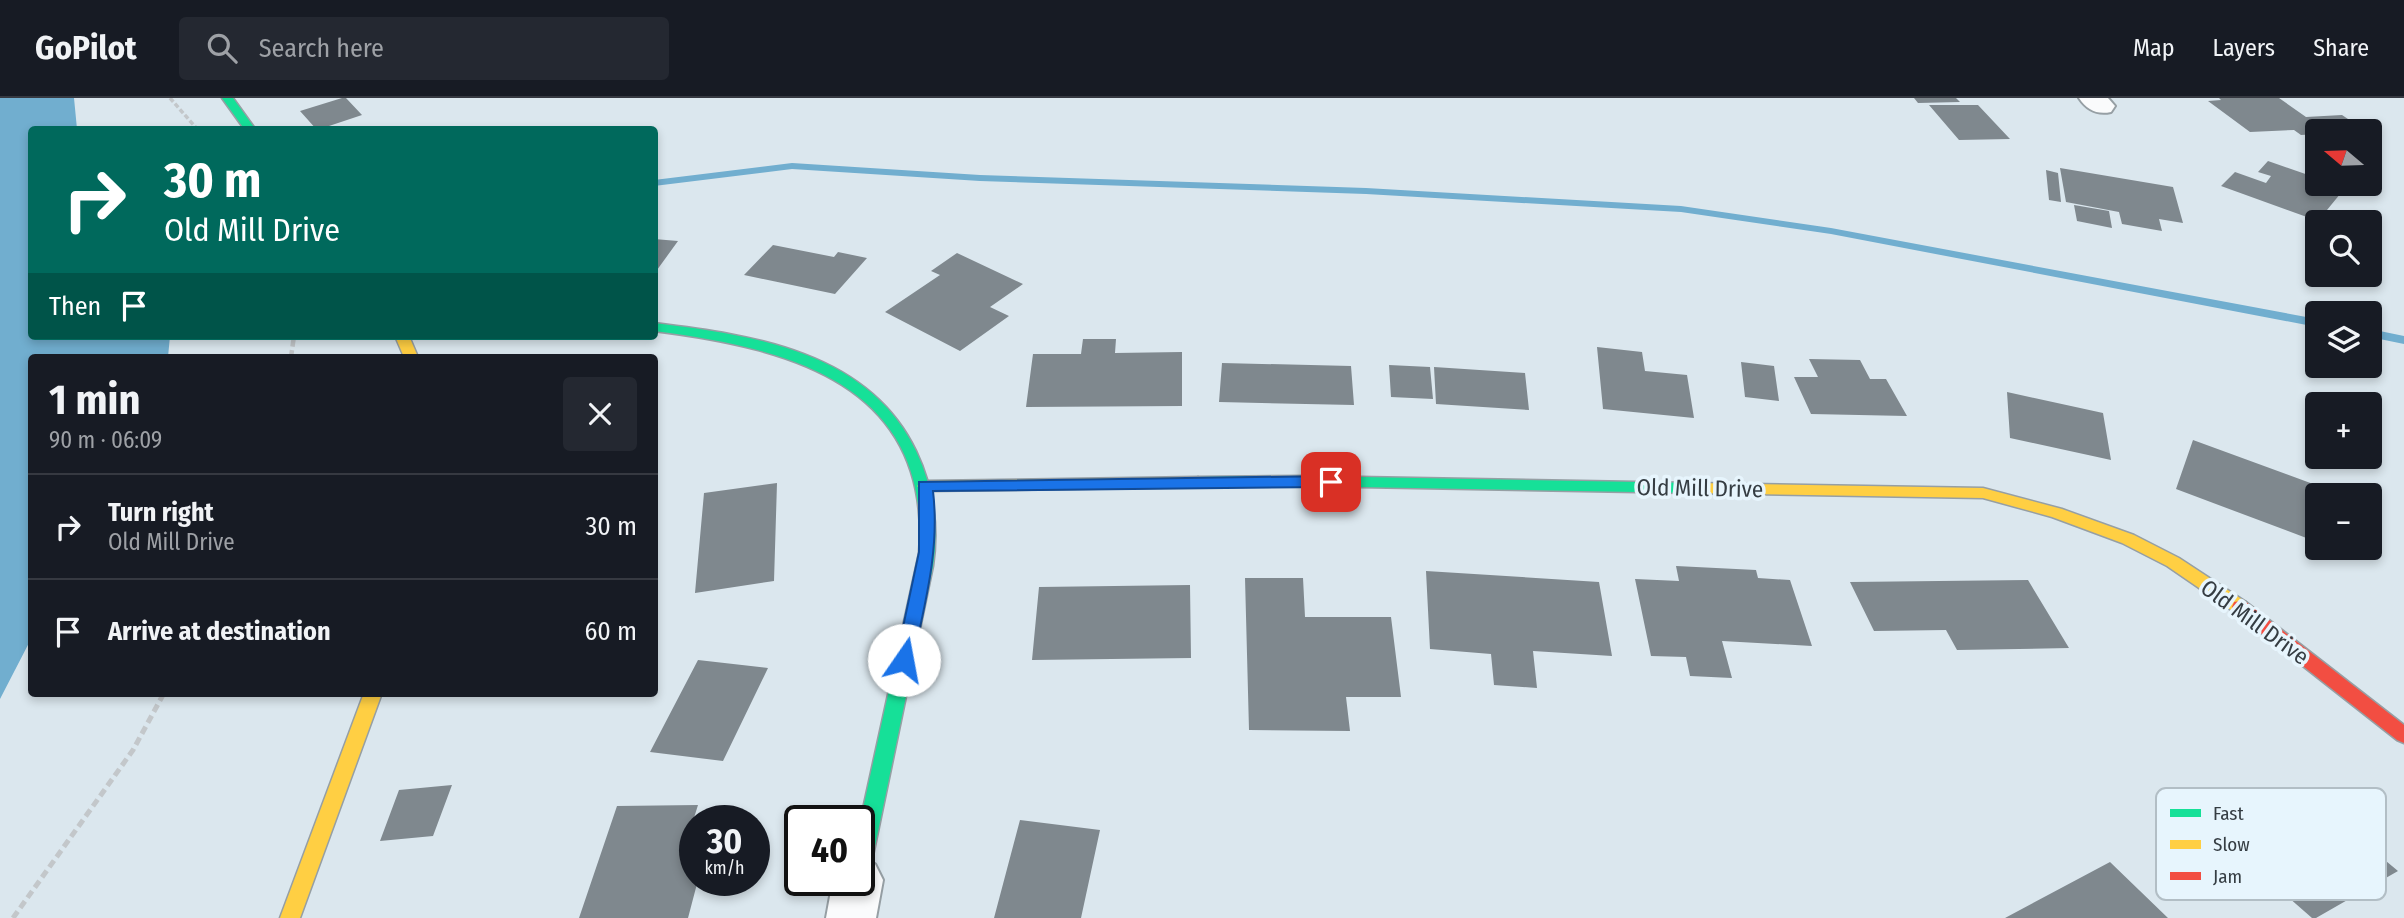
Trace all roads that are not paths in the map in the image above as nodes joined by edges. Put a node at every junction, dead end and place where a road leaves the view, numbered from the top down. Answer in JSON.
{"nodes":[{"id":1,"x":227,"y":98,"type":"edge"},
{"id":2,"x":248,"y":126,"type":"edge"},
{"id":3,"x":658,"y":327,"type":"edge"},
{"id":4,"x":925,"y":486,"type":"junction"},
{"id":5,"x":372,"y":697,"type":"edge"},
{"id":6,"x":2404,"y":735,"type":"edge"},
{"id":7,"x":874,"y":805,"type":"edge"},
{"id":8,"x":855,"y":896,"type":"edge"},
{"id":9,"x":290,"y":918,"type":"edge"},
{"id":10,"x":851,"y":918,"type":"edge"}],
"edges":[{"from":1,"to":2,"type":"street"},
{"from":3,"to":4,"type":"street"},
{"from":4,"to":6,"type":"street","name":"Old Mill Drive"},
{"from":4,"to":7,"type":"street"},
{"from":5,"to":9,"type":"street"},
{"from":8,"to":10,"type":"street"}]}
